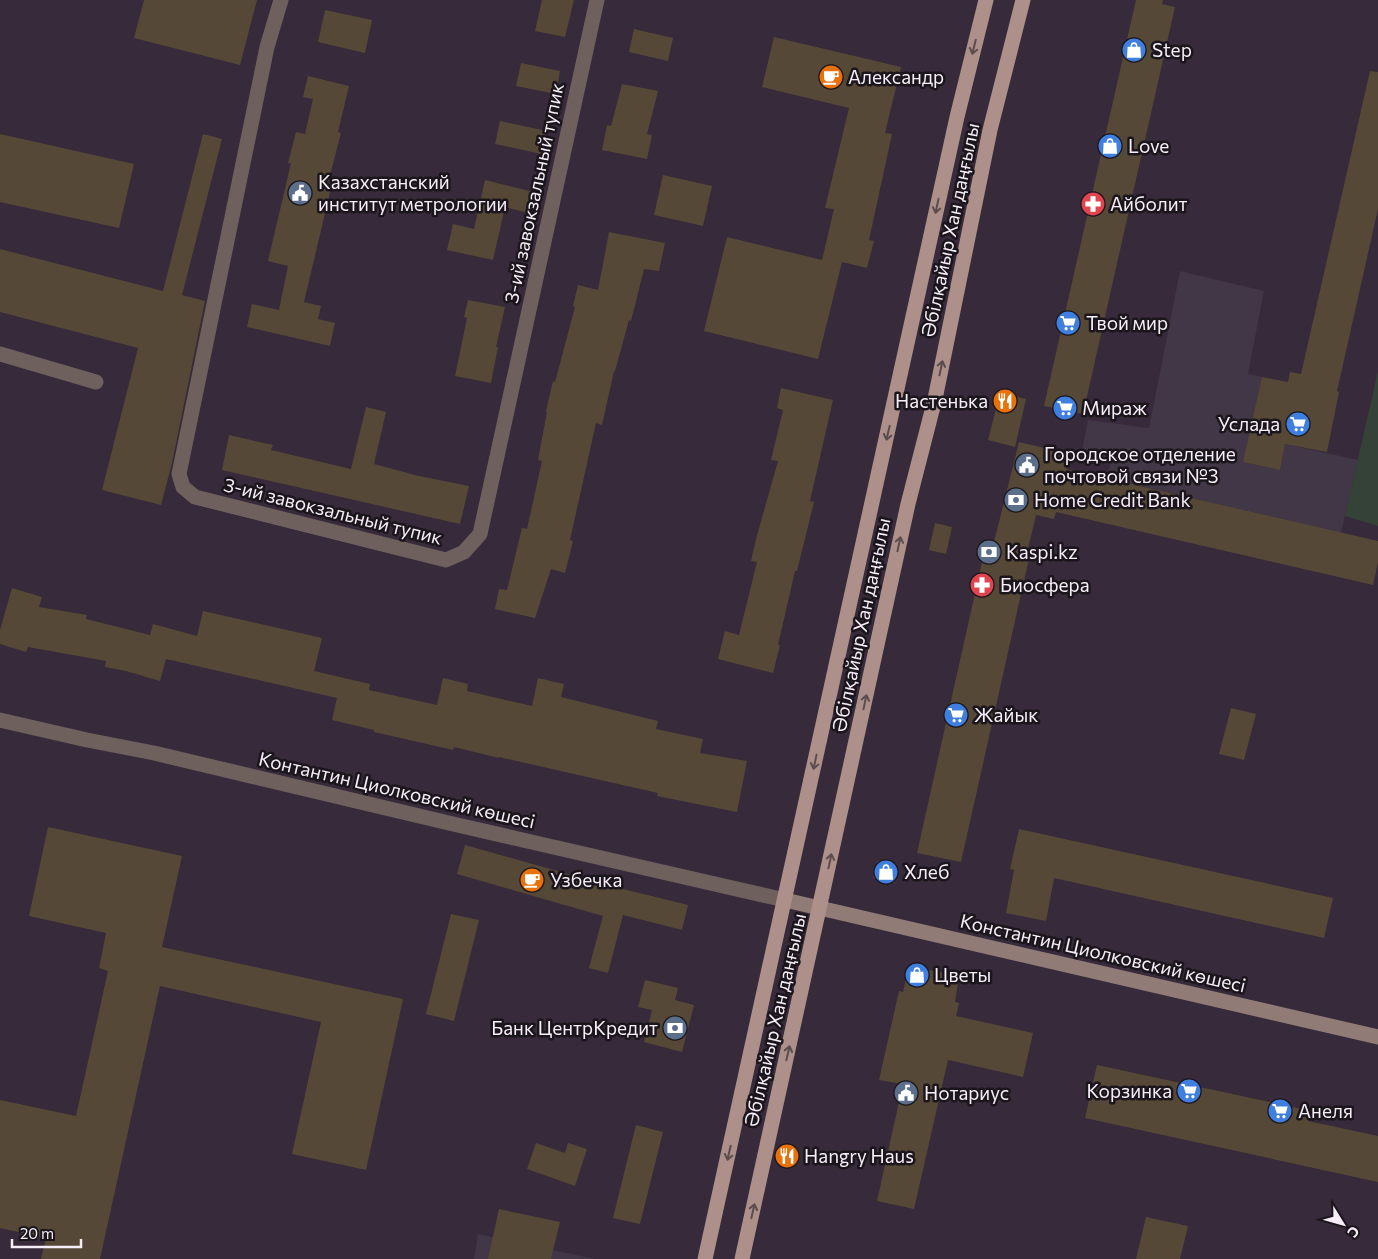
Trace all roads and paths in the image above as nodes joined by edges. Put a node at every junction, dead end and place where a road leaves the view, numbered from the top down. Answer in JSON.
{"nodes":[{"id":1,"x":281,"y":0,"type":"edge"},
{"id":2,"x":597,"y":0,"type":"edge"},
{"id":3,"x":986,"y":0,"type":"edge"},
{"id":4,"x":1023,"y":0,"type":"edge"},
{"id":5,"x":0,"y":354,"type":"edge"},
{"id":6,"x":96,"y":382,"type":"dead end"},
{"id":7,"x":0,"y":720,"type":"edge"},
{"id":8,"x":785,"y":900,"type":"junction"},
{"id":9,"x":820,"y":909,"type":"junction"},
{"id":10,"x":1378,"y":1037,"type":"edge"},
{"id":11,"x":705,"y":1259,"type":"edge"},
{"id":12,"x":742,"y":1259,"type":"edge"}],
"edges":[{"from":1,"to":2,"type":"street","name":"3-ий завокзальный тупик"},
{"from":3,"to":8,"type":"main road","name":"Әбілқайыр Хан даңғылы","one_way":true},
{"from":9,"to":4,"type":"main road","name":"Әбілқайыр Хан даңғылы","one_way":true},
{"from":5,"to":6,"type":"street"},
{"from":7,"to":8,"type":"street","name":"Контантин Циолковский көшесі"},
{"from":8,"to":9,"type":"street","name":"Константин Циолковский көшесі"},
{"from":8,"to":11,"type":"main road","name":"Әбілқайыр Хан даңғылы","one_way":true},
{"from":9,"to":10,"type":"street","name":"Константин Циолковский көшесі"},
{"from":12,"to":9,"type":"main road","name":"Әбілқайыр Хан даңғылы","one_way":true}]}
